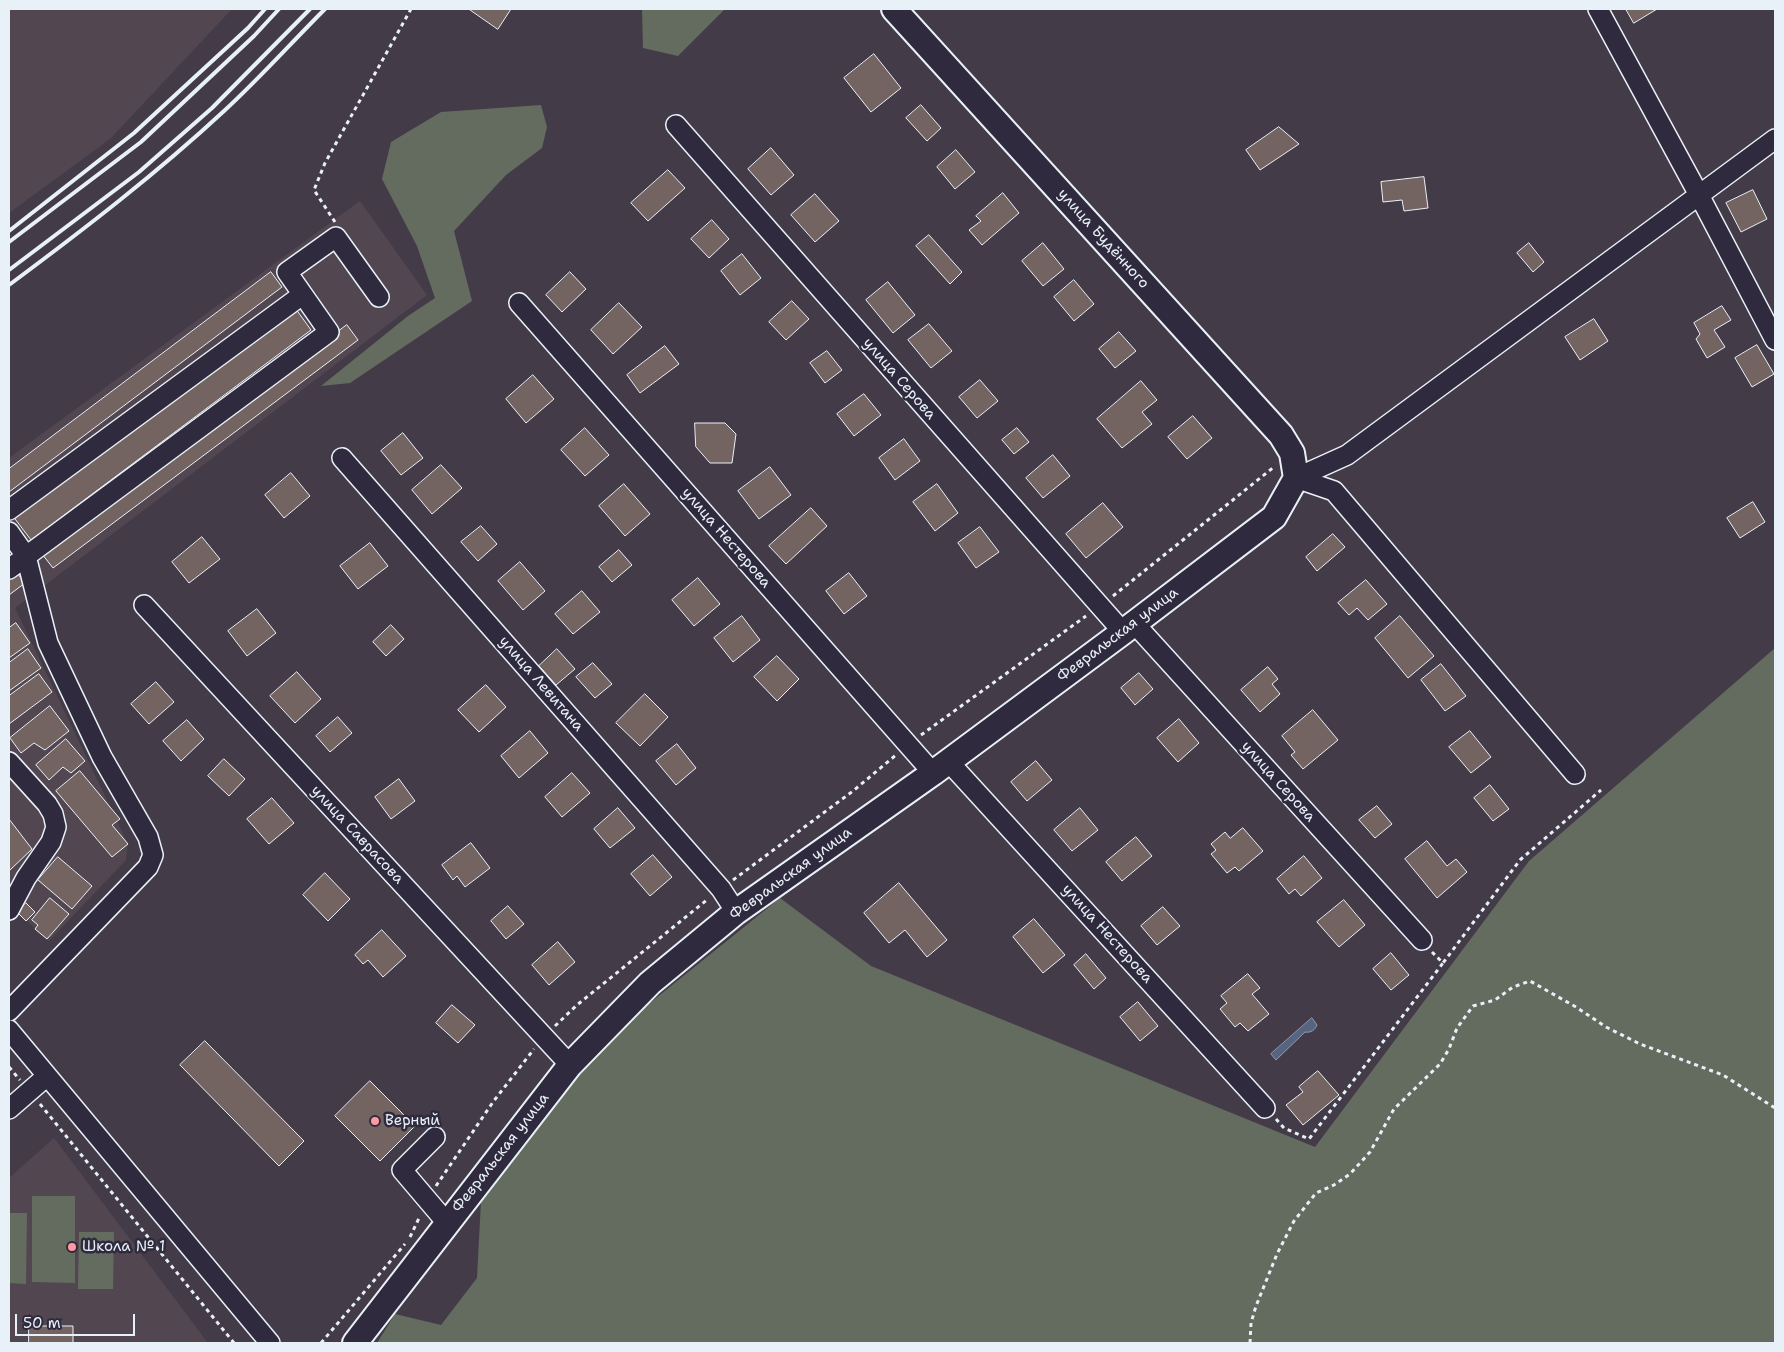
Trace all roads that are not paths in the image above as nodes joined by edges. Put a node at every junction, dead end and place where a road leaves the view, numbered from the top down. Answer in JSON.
{"nodes":[{"id":1,"x":894,"y":9,"type":"edge"},
{"id":2,"x":1598,"y":9,"type":"edge"},
{"id":3,"x":676,"y":125,"type":"dead end"},
{"id":4,"x":1775,"y":139,"type":"edge"},
{"id":5,"x":1699,"y":195,"type":"junction"},
{"id":6,"x":302,"y":295,"type":"junction"},
{"id":7,"x":379,"y":297,"type":"dead end"},
{"id":8,"x":520,"y":303,"type":"dead end"},
{"id":9,"x":1775,"y":340,"type":"edge"},
{"id":10,"x":342,"y":458,"type":"dead end"},
{"id":11,"x":1296,"y":478,"type":"junction"},
{"id":12,"x":9,"y":510,"type":"edge"},
{"id":13,"x":9,"y":532,"type":"edge"},
{"id":14,"x":26,"y":556,"type":"junction"},
{"id":15,"x":9,"y":569,"type":"edge"},
{"id":16,"x":144,"y":605,"type":"dead end"},
{"id":17,"x":1128,"y":628,"type":"junction"},
{"id":18,"x":9,"y":762,"type":"edge"},
{"id":19,"x":941,"y":767,"type":"junction"},
{"id":20,"x":1575,"y":774,"type":"dead end"},
{"id":21,"x":9,"y":910,"type":"edge"},
{"id":22,"x":736,"y":912,"type":"junction"},
{"id":23,"x":1422,"y":940,"type":"road end"},
{"id":24,"x":9,"y":1011,"type":"edge"},
{"id":25,"x":9,"y":1030,"type":"edge"},
{"id":26,"x":570,"y":1065,"type":"junction"},
{"id":27,"x":47,"y":1076,"type":"junction"},
{"id":28,"x":1265,"y":1108,"type":"road end"},
{"id":29,"x":9,"y":1109,"type":"edge"},
{"id":30,"x":435,"y":1137,"type":"dead end"},
{"id":31,"x":447,"y":1223,"type":"junction"},
{"id":32,"x":270,"y":1343,"type":"edge"},
{"id":33,"x":355,"y":1343,"type":"edge"}],
"edges":[{"from":1,"to":11,"type":"main road","name":"улица Будённого"},
{"from":2,"to":5,"type":"street"},
{"from":3,"to":17,"type":"street","name":"улица Серова"},
{"from":4,"to":5,"type":"street"},
{"from":5,"to":9,"type":"street"},
{"from":5,"to":11,"type":"street"},
{"from":6,"to":7,"type":"street"},
{"from":6,"to":12,"type":"street"},
{"from":6,"to":14,"type":"street"},
{"from":8,"to":19,"type":"street","name":"улица Нестерова"},
{"from":10,"to":22,"type":"street","name":"улица Левитана"},
{"from":11,"to":17,"type":"main road","name":"Февральская улица"},
{"from":11,"to":20,"type":"street"},
{"from":13,"to":14,"type":"street"},
{"from":14,"to":15,"type":"street"},
{"from":14,"to":24,"type":"street"},
{"from":16,"to":26,"type":"street","name":"улица Саврасова"},
{"from":17,"to":19,"type":"main road","name":"Февральская улица"},
{"from":17,"to":23,"type":"street","name":"улица Серова"},
{"from":18,"to":21,"type":"street"},
{"from":19,"to":22,"type":"main road","name":"Февральская улица"},
{"from":19,"to":28,"type":"street","name":"улица Нестерова"},
{"from":22,"to":26,"type":"main road","name":"Февральская улица"},
{"from":25,"to":27,"type":"street"},
{"from":26,"to":31,"type":"main road","name":"Февральская улица"},
{"from":27,"to":29,"type":"street"},
{"from":27,"to":32,"type":"street"},
{"from":30,"to":31,"type":"street"},
{"from":31,"to":33,"type":"main road","name":"Февральская улица"}]}
